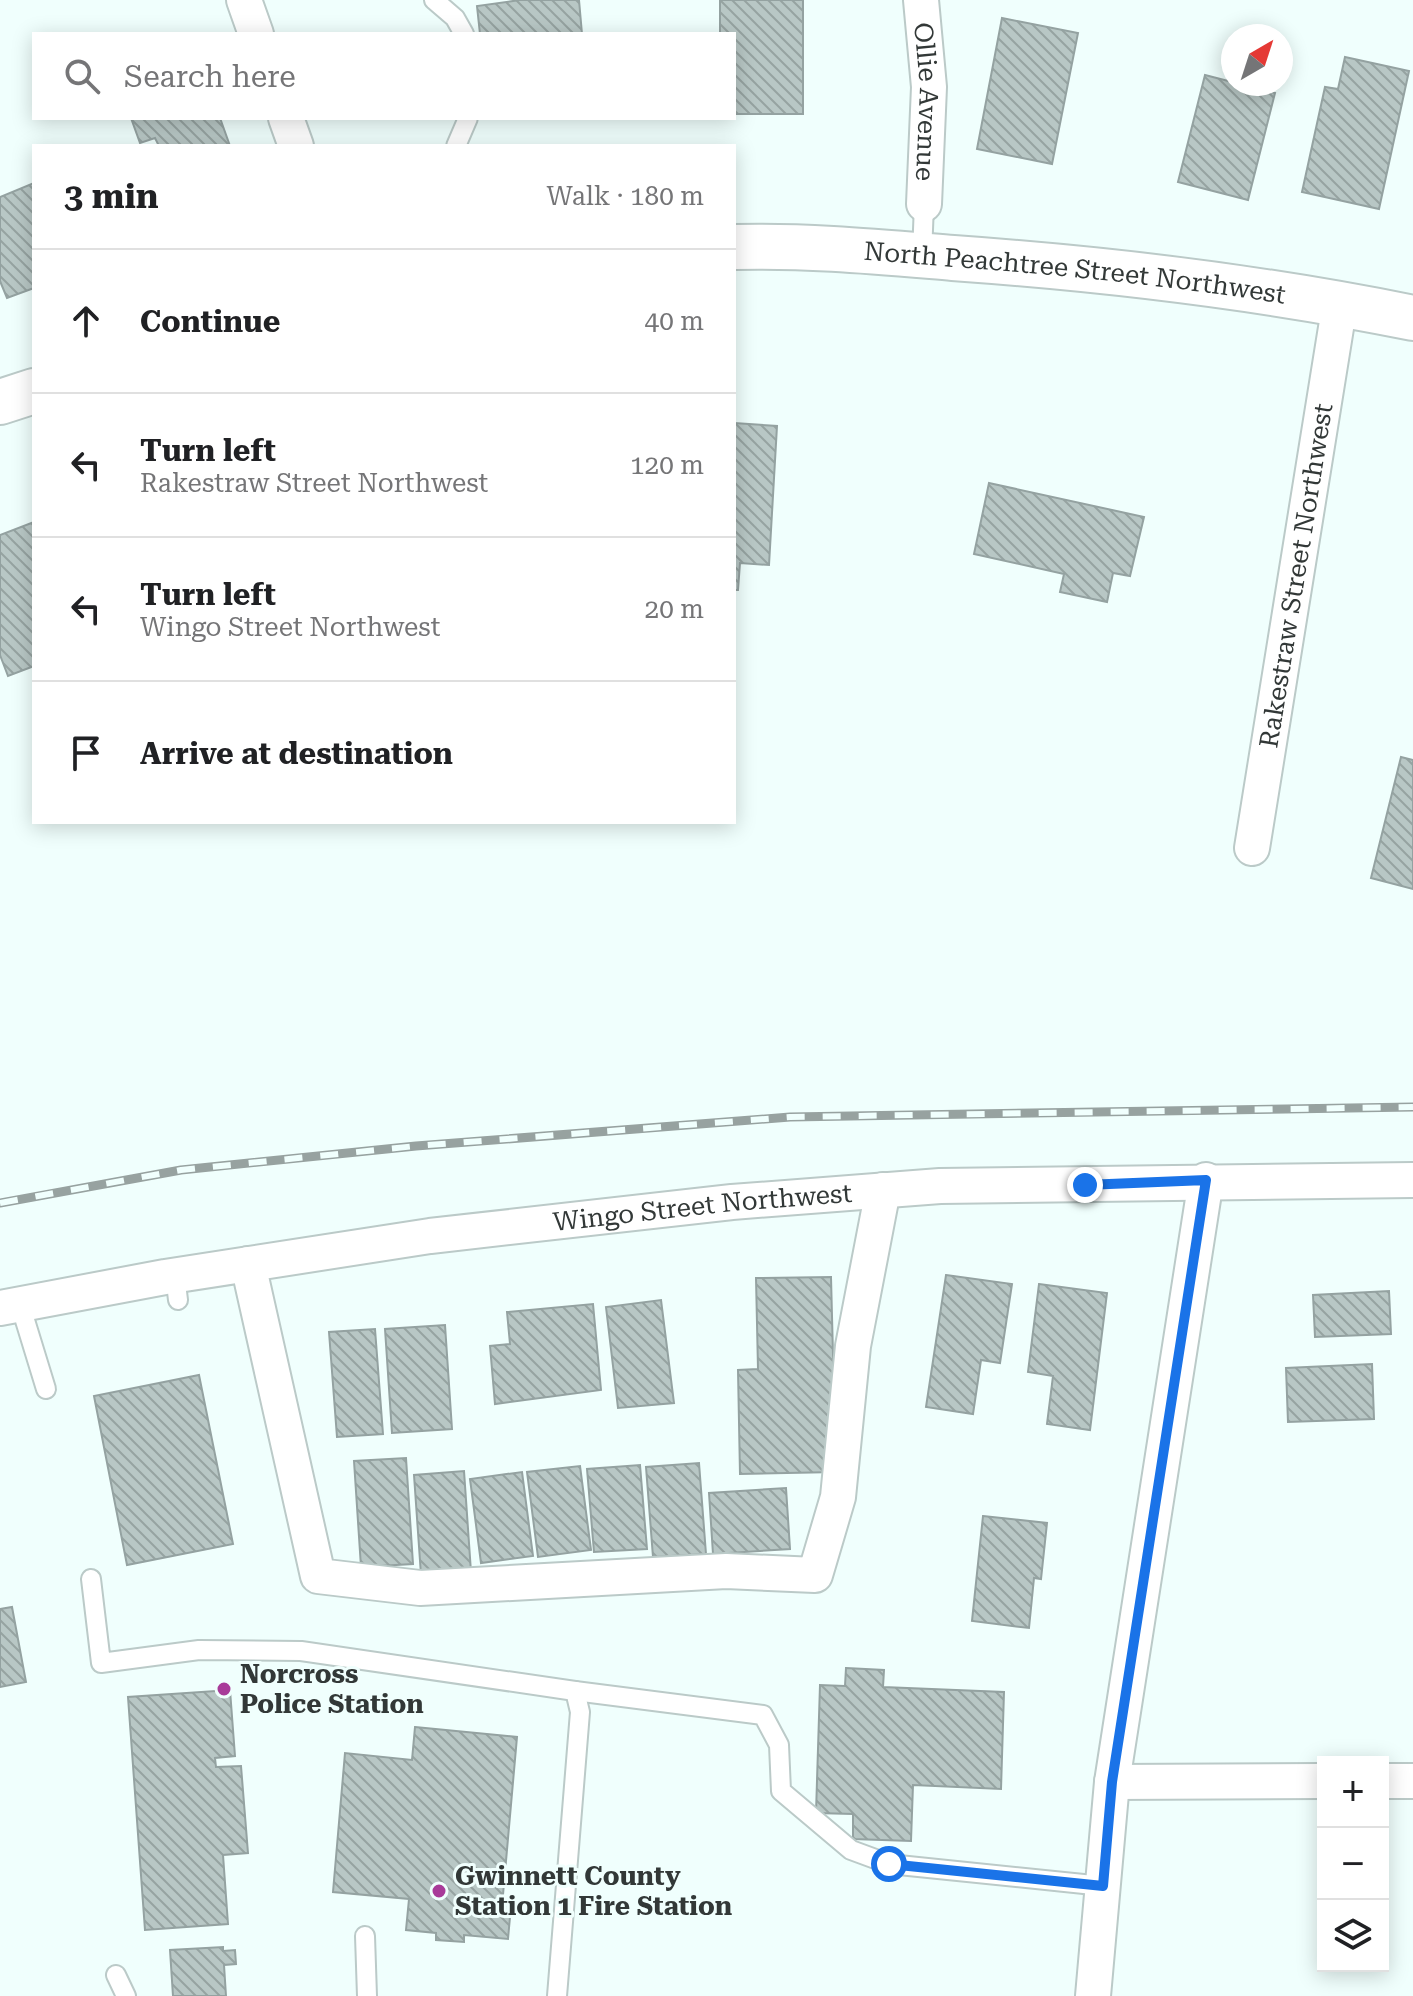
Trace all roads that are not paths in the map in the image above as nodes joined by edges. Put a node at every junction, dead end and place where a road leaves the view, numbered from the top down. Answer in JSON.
{"nodes":[{"id":1,"x":244,"y":0,"type":"edge"},
{"id":2,"x":434,"y":0,"type":"edge"},
{"id":3,"x":921,"y":0,"type":"edge"},
{"id":4,"x":255,"y":32,"type":"edge"},
{"id":5,"x":463,"y":32,"type":"edge"},
{"id":6,"x":287,"y":120,"type":"edge"},
{"id":7,"x":467,"y":120,"type":"edge"},
{"id":8,"x":295,"y":144,"type":"edge"},
{"id":9,"x":457,"y":144,"type":"edge"},
{"id":10,"x":924,"y":204,"type":"joint"},
{"id":11,"x":736,"y":247,"type":"edge"},
{"id":12,"x":922,"y":255,"type":"junction"},
{"id":13,"x":1340,"y":303,"type":"junction"},
{"id":14,"x":1413,"y":318,"type":"edge"},
{"id":15,"x":32,"y":392,"type":"edge"},
{"id":16,"x":0,"y":402,"type":"edge"},
{"id":17,"x":1252,"y":848,"type":"dead end"},
{"id":18,"x":1206,"y":1180,"type":"junction"},
{"id":19,"x":1413,"y":1180,"type":"edge"},
{"id":20,"x":883,"y":1190,"type":"junction"},
{"id":21,"x":248,"y":1264,"type":"junction"},
{"id":22,"x":10,"y":1306,"type":"edge"},
{"id":23,"x":46,"y":1389,"type":"dead end"},
{"id":24,"x":91,"y":1579,"type":"dead end"},
{"id":25,"x":575,"y":1691,"type":"junction"},
{"id":26,"x":1317,"y":1781,"type":"edge"},
{"id":27,"x":1389,"y":1781,"type":"edge"},
{"id":28,"x":1413,"y":1781,"type":"edge"},
{"id":29,"x":1112,"y":1782,"type":"junction"},
{"id":30,"x":1103,"y":1886,"type":"junction"},
{"id":31,"x":365,"y":1936,"type":"dead end"},
{"id":32,"x":116,"y":1975,"type":"dead end"},
{"id":33,"x":126,"y":1996,"type":"edge"},
{"id":34,"x":367,"y":1996,"type":"edge"},
{"id":35,"x":557,"y":1996,"type":"edge"},
{"id":36,"x":1093,"y":1996,"type":"edge"}],
"edges":[{"from":1,"to":4,"type":"street"},
{"from":2,"to":5,"type":"lane"},
{"from":3,"to":10,"type":"street","name":"Ollie Avenue"},
{"from":6,"to":8,"type":"street"},
{"from":7,"to":9,"type":"lane"},
{"from":10,"to":12,"type":"lane"},
{"from":11,"to":12,"type":"street","name":"North Peachtree Street Northwest"},
{"from":12,"to":13,"type":"street","name":"North Peachtree Street Northwest"},
{"from":13,"to":14,"type":"street","name":"North Peachtree Street Northwest"},
{"from":13,"to":17,"type":"street","name":"Rakestraw Street Northwest"},
{"from":15,"to":16,"type":"street"},
{"from":18,"to":19,"type":"street","name":"Wingo Street Northwest"},
{"from":18,"to":20,"type":"street","name":"Wingo Street Northwest"},
{"from":18,"to":29,"type":"street"},
{"from":20,"to":21,"type":"street","name":"Wingo Street Northwest"},
{"from":20,"to":21,"type":"street"},
{"from":21,"to":22,"type":"street","name":"Wingo Street Northwest"},
{"from":22,"to":23,"type":"lane"},
{"from":24,"to":25,"type":"lane"},
{"from":25,"to":30,"type":"lane"},
{"from":25,"to":35,"type":"lane"},
{"from":26,"to":29,"type":"street"},
{"from":27,"to":28,"type":"street"},
{"from":29,"to":30,"type":"street"},
{"from":30,"to":36,"type":"street"},
{"from":31,"to":34,"type":"lane"},
{"from":32,"to":33,"type":"lane"}]}
